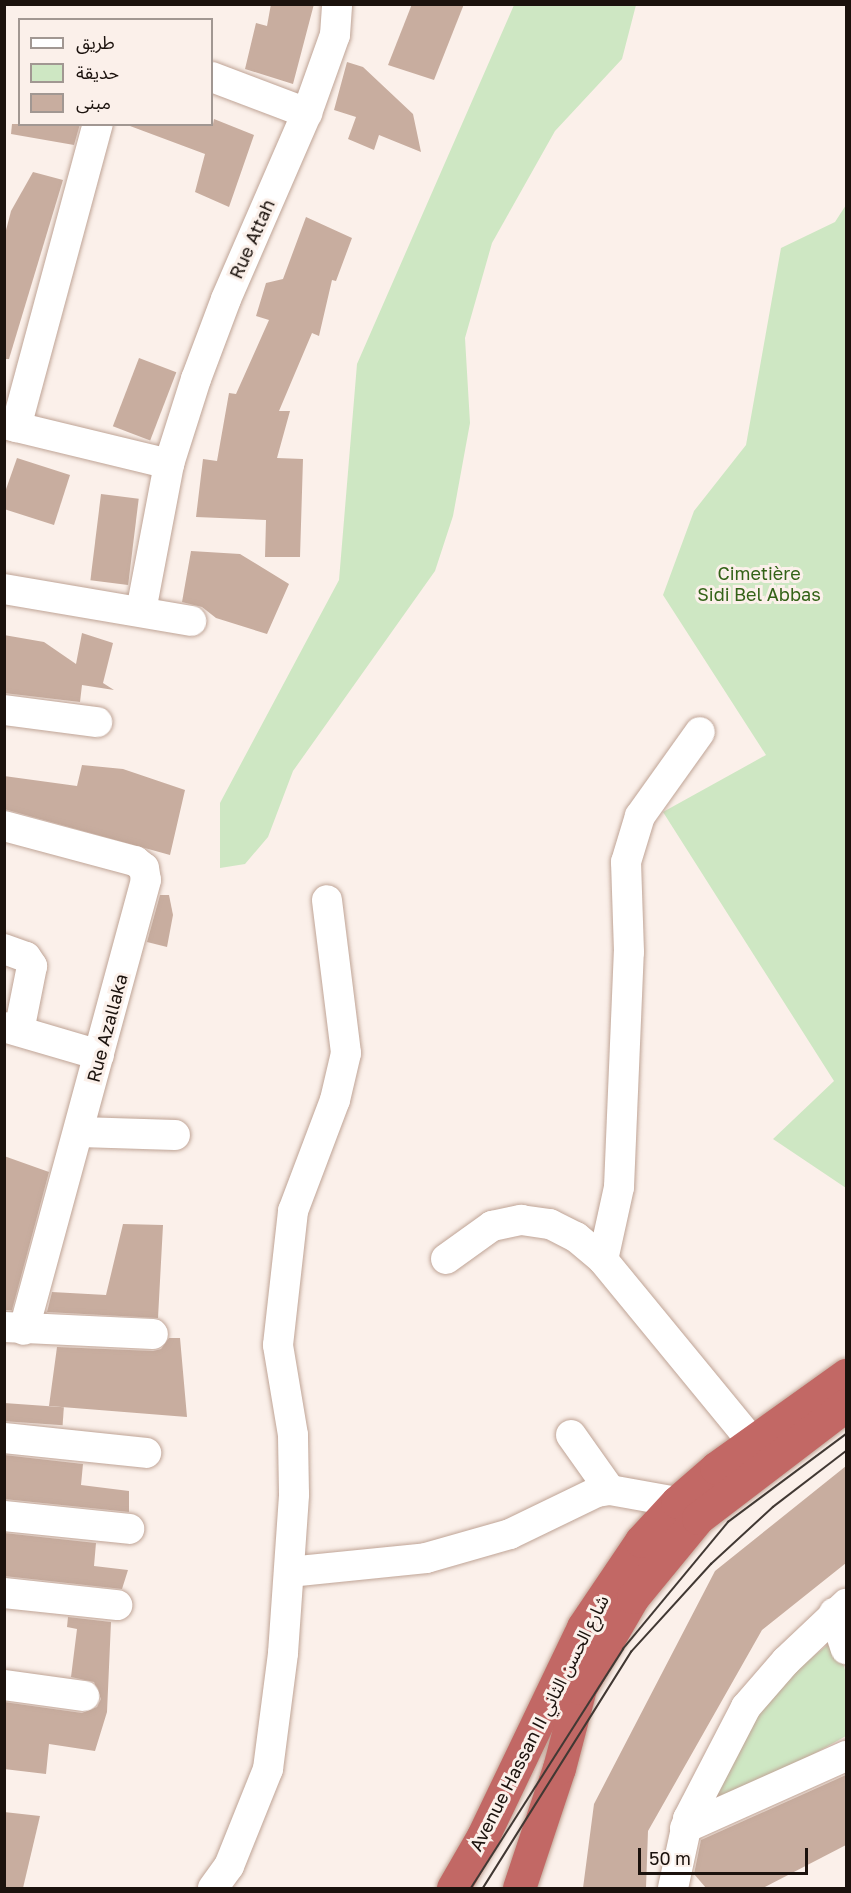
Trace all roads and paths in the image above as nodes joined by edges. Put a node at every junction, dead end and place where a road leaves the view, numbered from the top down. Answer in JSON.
{"nodes":[{"id":1,"x":337,"y":4,"type":"edge"},
{"id":2,"x":213,"y":77,"type":"edge"},
{"id":3,"x":307,"y":113,"type":"junction"},
{"id":4,"x":97,"y":126,"type":"edge"},
{"id":5,"x":10,"y":426,"type":"edge"},
{"id":6,"x":169,"y":464,"type":"junction"},
{"id":7,"x":4,"y":589,"type":"edge"},
{"id":8,"x":141,"y":610,"type":"junction"},
{"id":9,"x":191,"y":621,"type":"dead end"},
{"id":10,"x":4,"y":710,"type":"edge"},
{"id":11,"x":97,"y":722,"type":"dead end"},
{"id":12,"x":700,"y":732,"type":"dead end"},
{"id":13,"x":4,"y":826,"type":"edge"},
{"id":14,"x":327,"y":900,"type":"dead end"},
{"id":15,"x":4,"y":949,"type":"edge"},
{"id":16,"x":12,"y":1029,"type":"edge"},
{"id":17,"x":99,"y":1055,"type":"junction"},
{"id":18,"x":80,"y":1132,"type":"junction"},
{"id":19,"x":175,"y":1135,"type":"dead end"},
{"id":20,"x":446,"y":1259,"type":"dead end"},
{"id":21,"x":603,"y":1260,"type":"junction"},
{"id":22,"x":14,"y":1328,"type":"edge"},
{"id":23,"x":153,"y":1334,"type":"dead end"},
{"id":24,"x":846,"y":1375,"type":"edge"},
{"id":25,"x":846,"y":1404,"type":"edge"},
{"id":26,"x":571,"y":1435,"type":"dead end"},
{"id":27,"x":4,"y":1438,"type":"edge"},
{"id":28,"x":761,"y":1451,"type":"junction"},
{"id":29,"x":146,"y":1453,"type":"dead end"},
{"id":30,"x":610,"y":1490,"type":"junction"},
{"id":31,"x":677,"y":1502,"type":"junction"},
{"id":32,"x":4,"y":1516,"type":"edge"},
{"id":33,"x":129,"y":1529,"type":"dead end"},
{"id":34,"x":289,"y":1572,"type":"junction"},
{"id":35,"x":4,"y":1593,"type":"edge"},
{"id":36,"x":117,"y":1605,"type":"dead end"},
{"id":37,"x":840,"y":1609,"type":"edge"},
{"id":38,"x":846,"y":1649,"type":"edge"},
{"id":39,"x":4,"y":1685,"type":"edge"},
{"id":40,"x":84,"y":1696,"type":"dead end"},
{"id":41,"x":846,"y":1756,"type":"edge"},
{"id":42,"x":685,"y":1828,"type":"junction"},
{"id":43,"x":213,"y":1888,"type":"edge"},
{"id":44,"x":453,"y":1888,"type":"edge"},
{"id":45,"x":519,"y":1888,"type":"edge"},
{"id":46,"x":673,"y":1888,"type":"edge"}],
"edges":[{"from":1,"to":3,"type":"street","name":"Rue Attah"},
{"from":2,"to":3,"type":"street"},
{"from":3,"to":6,"type":"street","name":"Rue Attah"},
{"from":4,"to":5,"type":"street"},
{"from":5,"to":6,"type":"street"},
{"from":6,"to":8,"type":"street","name":"Rue Attah"},
{"from":7,"to":8,"type":"street"},
{"from":8,"to":9,"type":"street"},
{"from":10,"to":11,"type":"street"},
{"from":12,"to":21,"type":"street"},
{"from":13,"to":17,"type":"street","name":"Rue Azallaka"},
{"from":14,"to":34,"type":"street"},
{"from":15,"to":16,"type":"street"},
{"from":16,"to":17,"type":"street"},
{"from":17,"to":18,"type":"street","name":"Rue Azallaka"},
{"from":18,"to":19,"type":"street"},
{"from":18,"to":22,"type":"street","name":"Rue Azallaka"},
{"from":20,"to":21,"type":"street"},
{"from":21,"to":28,"type":"street"},
{"from":22,"to":23,"type":"street"},
{"from":24,"to":28,"type":"highway","name":"Avenue Hassan II شارع الحسن الثاني"},
{"from":25,"to":28,"type":"highway","name":"Avenue Hassan II شارع الحسن الثاني"},
{"from":26,"to":30,"type":"street"},
{"from":27,"to":29,"type":"street"},
{"from":28,"to":31,"type":"highway","name":"Avenue Hassan II شارع الحسن الثاني"},
{"from":28,"to":45,"type":"highway","name":"Avenue Hassan II شارع الحسن الثاني"},
{"from":30,"to":31,"type":"street"},
{"from":30,"to":34,"type":"street"},
{"from":31,"to":44,"type":"highway","name":"Avenue Hassan II شارع الحسن الثاني"},
{"from":32,"to":33,"type":"street"},
{"from":34,"to":43,"type":"street"},
{"from":35,"to":36,"type":"street"},
{"from":37,"to":38,"type":"street"},
{"from":37,"to":42,"type":"street"},
{"from":39,"to":40,"type":"street"},
{"from":41,"to":42,"type":"street"},
{"from":42,"to":46,"type":"street"}]}
